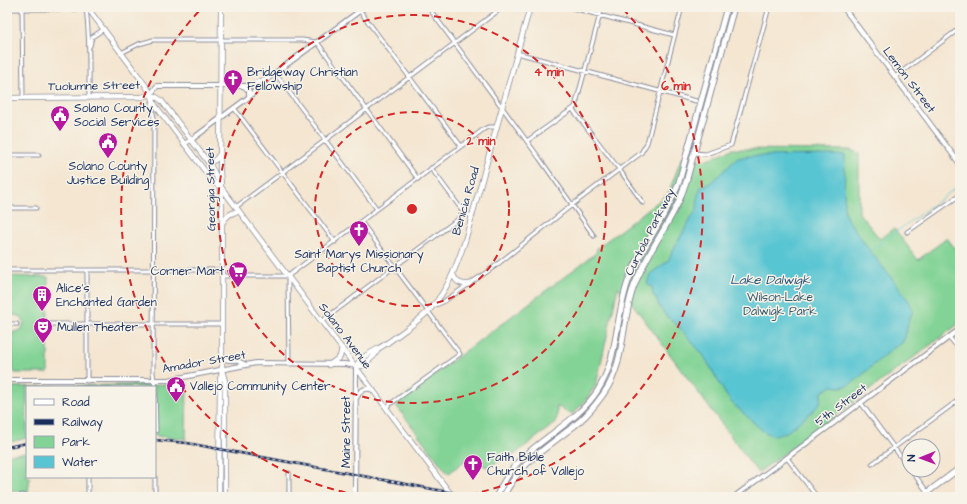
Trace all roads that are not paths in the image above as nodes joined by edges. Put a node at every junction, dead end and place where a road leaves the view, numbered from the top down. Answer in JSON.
{"nodes":[{"id":1,"x":82,"y":7,"type":"edge"},
{"id":2,"x":87,"y":7,"type":"edge"},
{"id":3,"x":220,"y":7,"type":"edge"},
{"id":4,"x":365,"y":7,"type":"edge"},
{"id":5,"x":428,"y":7,"type":"edge"},
{"id":6,"x":503,"y":7,"type":"edge"},
{"id":7,"x":530,"y":7,"type":"edge"},
{"id":8,"x":569,"y":7,"type":"edge"},
{"id":9,"x":602,"y":7,"type":"edge"},
{"id":10,"x":682,"y":7,"type":"edge"},
{"id":11,"x":727,"y":7,"type":"edge"},
{"id":12,"x":734,"y":7,"type":"edge"},
{"id":13,"x":768,"y":7,"type":"edge"},
{"id":14,"x":842,"y":7,"type":"edge"},
{"id":15,"x":22,"y":8,"type":"edge"},
{"id":16,"x":7,"y":9,"type":"edge"},
{"id":17,"x":360,"y":11,"type":"junction"},
{"id":18,"x":600,"y":16,"type":"junction"},
{"id":19,"x":960,"y":28,"type":"edge"},
{"id":20,"x":104,"y":29,"type":"junction"},
{"id":21,"x":674,"y":35,"type":"junction"},
{"id":22,"x":220,"y":40,"type":"junction"},
{"id":23,"x":317,"y":42,"type":"junction"},
{"id":24,"x":454,"y":44,"type":"junction"},
{"id":25,"x":90,"y":48,"type":"junction"},
{"id":26,"x":121,"y":53,"type":"junction"},
{"id":27,"x":517,"y":53,"type":"junction"},
{"id":28,"x":584,"y":72,"type":"junction"},
{"id":29,"x":273,"y":75,"type":"junction"},
{"id":30,"x":409,"y":77,"type":"junction"},
{"id":31,"x":895,"y":77,"type":"junction"},
{"id":32,"x":220,"y":86,"type":"junction"},
{"id":33,"x":244,"y":86,"type":"junction"},
{"id":34,"x":659,"y":92,"type":"junction"},
{"id":35,"x":151,"y":94,"type":"junction"},
{"id":36,"x":249,"y":97,"type":"junction"},
{"id":37,"x":7,"y":98,"type":"edge"},
{"id":38,"x":23,"y":98,"type":"junction"},
{"id":39,"x":89,"y":98,"type":"junction"},
{"id":40,"x":696,"y":101,"type":"dead end"},
{"id":41,"x":234,"y":108,"type":"junction"},
{"id":42,"x":367,"y":109,"type":"junction"},
{"id":43,"x":502,"y":109,"type":"junction"},
{"id":44,"x":573,"y":110,"type":"junction"},
{"id":45,"x":220,"y":118,"type":"junction"},
{"id":46,"x":497,"y":127,"type":"junction"},
{"id":47,"x":691,"y":139,"type":"junction"},
{"id":48,"x":192,"y":140,"type":"junction"},
{"id":49,"x":325,"y":140,"type":"junction"},
{"id":50,"x":527,"y":141,"type":"junction"},
{"id":51,"x":184,"y":144,"type":"junction"},
{"id":52,"x":461,"y":146,"type":"junction"},
{"id":53,"x":694,"y":152,"type":"junction"},
{"id":54,"x":220,"y":154,"type":"junction"},
{"id":55,"x":7,"y":155,"type":"edge"},
{"id":56,"x":40,"y":155,"type":"dead end"},
{"id":57,"x":208,"y":162,"type":"junction"},
{"id":58,"x":960,"y":164,"type":"edge"},
{"id":59,"x":431,"y":168,"type":"junction"},
{"id":60,"x":620,"y":169,"type":"junction"},
{"id":61,"x":283,"y":172,"type":"junction"},
{"id":62,"x":418,"y":178,"type":"junction"},
{"id":63,"x":221,"y":187,"type":"junction"},
{"id":64,"x":960,"y":195,"type":"edge"},
{"id":65,"x":643,"y":203,"type":"dead end"},
{"id":66,"x":572,"y":205,"type":"junction"},
{"id":67,"x":7,"y":208,"type":"edge"},
{"id":68,"x":36,"y":208,"type":"dead end"},
{"id":69,"x":237,"y":209,"type":"junction"},
{"id":70,"x":377,"y":209,"type":"junction"},
{"id":71,"x":465,"y":214,"type":"junction"},
{"id":72,"x":472,"y":216,"type":"junction"},
{"id":73,"x":361,"y":222,"type":"junction"},
{"id":74,"x":222,"y":224,"type":"junction"},
{"id":75,"x":907,"y":232,"type":"dead end"},
{"id":76,"x":594,"y":236,"type":"dead end"},
{"id":77,"x":335,"y":242,"type":"junction"},
{"id":78,"x":395,"y":268,"type":"junction"},
{"id":79,"x":7,"y":270,"type":"edge"},
{"id":80,"x":86,"y":270,"type":"junction"},
{"id":81,"x":153,"y":270,"type":"junction"},
{"id":82,"x":222,"y":270,"type":"junction"},
{"id":83,"x":452,"y":274,"type":"junction"},
{"id":84,"x":222,"y":276,"type":"junction"},
{"id":85,"x":288,"y":276,"type":"junction"},
{"id":86,"x":469,"y":284,"type":"junction"},
{"id":87,"x":432,"y":307,"type":"junction"},
{"id":88,"x":428,"y":311,"type":"junction"},
{"id":89,"x":322,"y":322,"type":"junction"},
{"id":90,"x":7,"y":324,"type":"edge"},
{"id":91,"x":17,"y":324,"type":"dead end"},
{"id":92,"x":48,"y":324,"type":"dead end"},
{"id":93,"x":87,"y":324,"type":"junction"},
{"id":94,"x":153,"y":324,"type":"junction"},
{"id":95,"x":222,"y":324,"type":"junction"},
{"id":96,"x":960,"y":329,"type":"edge"},
{"id":97,"x":950,"y":337,"type":"junction"},
{"id":98,"x":342,"y":348,"type":"junction"},
{"id":99,"x":960,"y":350,"type":"edge"},
{"id":100,"x":222,"y":358,"type":"junction"},
{"id":101,"x":289,"y":364,"type":"junction"},
{"id":102,"x":329,"y":364,"type":"junction"},
{"id":103,"x":246,"y":365,"type":"junction"},
{"id":104,"x":356,"y":366,"type":"junction"},
{"id":105,"x":222,"y":370,"type":"junction"},
{"id":106,"x":7,"y":380,"type":"edge"},
{"id":107,"x":154,"y":380,"type":"junction"},
{"id":108,"x":87,"y":381,"type":"junction"},
{"id":109,"x":154,"y":386,"type":"edge"},
{"id":110,"x":373,"y":390,"type":"junction"},
{"id":111,"x":356,"y":399,"type":"junction"},
{"id":112,"x":960,"y":399,"type":"edge"},
{"id":113,"x":861,"y":403,"type":"junction"},
{"id":114,"x":386,"y":407,"type":"junction"},
{"id":115,"x":894,"y":448,"type":"junction"},
{"id":116,"x":901,"y":457,"type":"edge"},
{"id":117,"x":787,"y":458,"type":"junction"},
{"id":118,"x":872,"y":464,"type":"dead end"},
{"id":119,"x":960,"y":468,"type":"edge"},
{"id":120,"x":289,"y":474,"type":"dead end"},
{"id":121,"x":88,"y":478,"type":"edge"},
{"id":122,"x":155,"y":478,"type":"edge"},
{"id":123,"x":917,"y":478,"type":"edge"},
{"id":124,"x":929,"y":495,"type":"edge"},
{"id":125,"x":88,"y":497,"type":"edge"},
{"id":126,"x":155,"y":497,"type":"edge"},
{"id":127,"x":219,"y":497,"type":"edge"},
{"id":128,"x":225,"y":497,"type":"edge"},
{"id":129,"x":288,"y":497,"type":"edge"},
{"id":130,"x":355,"y":497,"type":"edge"},
{"id":131,"x":453,"y":497,"type":"edge"},
{"id":132,"x":496,"y":497,"type":"edge"},
{"id":133,"x":503,"y":497,"type":"edge"},
{"id":134,"x":734,"y":497,"type":"edge"},
{"id":135,"x":817,"y":497,"type":"edge"},
{"id":136,"x":921,"y":497,"type":"edge"}],
"edges":[{"from":1,"to":15,"type":"street"},
{"from":2,"to":20,"type":"main road","name":"Solano Avenue"},
{"from":2,"to":25,"type":"street"},
{"from":3,"to":22,"type":"main road","name":"Georgia Street"},
{"from":4,"to":17,"type":"street"},
{"from":5,"to":24,"type":"street"},
{"from":6,"to":24,"type":"street"},
{"from":7,"to":27,"type":"main road","name":"Benicia Road"},
{"from":8,"to":18,"type":"street"},
{"from":9,"to":18,"type":"street"},
{"from":10,"to":21,"type":"street"},
{"from":11,"to":47,"type":"main road","name":"Curtola Parkway"},
{"from":12,"to":53,"type":"main road","name":"Curtola Parkway"},
{"from":13,"to":53,"type":"street"},
{"from":14,"to":31,"type":"street","name":"Lemon Street"},
{"from":15,"to":16,"type":"street"},
{"from":15,"to":38,"type":"street"},
{"from":17,"to":23,"type":"street"},
{"from":17,"to":30,"type":"street"},
{"from":18,"to":21,"type":"street"},
{"from":18,"to":28,"type":"street"},
{"from":19,"to":31,"type":"street"},
{"from":20,"to":25,"type":"street"},
{"from":20,"to":26,"type":"main road","name":"Solano Avenue"},
{"from":21,"to":34,"type":"street"},
{"from":22,"to":23,"type":"street"},
{"from":22,"to":26,"type":"street"},
{"from":22,"to":32,"type":"main road","name":"Georgia Street"},
{"from":23,"to":29,"type":"street"},
{"from":23,"to":42,"type":"street"},
{"from":24,"to":30,"type":"street"},
{"from":24,"to":43,"type":"street"},
{"from":25,"to":39,"type":"street"},
{"from":26,"to":35,"type":"main road","name":"Solano Avenue"},
{"from":27,"to":28,"type":"street"},
{"from":27,"to":43,"type":"main road","name":"Benicia Road"},
{"from":28,"to":34,"type":"street"},
{"from":28,"to":44,"type":"street"},
{"from":29,"to":33,"type":"street","name":"Tuolumne Street"},
{"from":29,"to":36,"type":"street"},
{"from":29,"to":49,"type":"street"},
{"from":30,"to":42,"type":"street"},
{"from":30,"to":52,"type":"street"},
{"from":31,"to":58,"type":"street","name":"Lemon Street"},
{"from":32,"to":33,"type":"street","name":"Tuolumne Street"},
{"from":32,"to":35,"type":"street","name":"Tuolumne Street"},
{"from":32,"to":45,"type":"main road","name":"Georgia Street"},
{"from":33,"to":36,"type":"street"},
{"from":34,"to":40,"type":"street"},
{"from":34,"to":60,"type":"street"},
{"from":35,"to":39,"type":"main road","name":"Tuolumne Street"},
{"from":35,"to":48,"type":"main road","name":"Solano Avenue"},
{"from":35,"to":51,"type":"main road","name":"Solano Avenue"},
{"from":35,"to":81,"type":"street"},
{"from":36,"to":41,"type":"street"},
{"from":37,"to":38,"type":"main road","name":"Tuolumne Street"},
{"from":38,"to":39,"type":"main road","name":"Tuolumne Street"},
{"from":41,"to":45,"type":"street"},
{"from":41,"to":61,"type":"street"},
{"from":42,"to":49,"type":"street"},
{"from":42,"to":62,"type":"street"},
{"from":43,"to":46,"type":"main road","name":"Benicia Road"},
{"from":43,"to":50,"type":"street"},
{"from":44,"to":50,"type":"street"},
{"from":44,"to":60,"type":"street"},
{"from":45,"to":48,"type":"street"},
{"from":45,"to":54,"type":"main road","name":"Georgia Street"},
{"from":46,"to":52,"type":"street"},
{"from":46,"to":72,"type":"main road","name":"Benicia Road"},
{"from":47,"to":53,"type":"main road"},
{"from":47,"to":132,"type":"main road","name":"Curtola Parkway"},
{"from":48,"to":51,"type":"street"},
{"from":48,"to":57,"type":"main road","name":"Solano Avenue"},
{"from":49,"to":61,"type":"street"},
{"from":49,"to":70,"type":"street"},
{"from":50,"to":66,"type":"street"},
{"from":51,"to":63,"type":"main road","name":"Solano Avenue"},
{"from":52,"to":59,"type":"street"},
{"from":53,"to":133,"type":"main road","name":"Curtola Parkway"},
{"from":54,"to":57,"type":"main road"},
{"from":54,"to":63,"type":"main road","name":"Georgia Street"},
{"from":55,"to":56,"type":"street"},
{"from":57,"to":63,"type":"main road","name":"Solano Avenue"},
{"from":59,"to":62,"type":"street"},
{"from":59,"to":71,"type":"street"},
{"from":60,"to":65,"type":"street"},
{"from":60,"to":66,"type":"street"},
{"from":61,"to":69,"type":"street"},
{"from":61,"to":77,"type":"street"},
{"from":62,"to":70,"type":"street"},
{"from":63,"to":69,"type":"main road","name":"Solano Avenue"},
{"from":63,"to":74,"type":"main road","name":"Georgia Street"},
{"from":64,"to":75,"type":"street"},
{"from":66,"to":76,"type":"street"},
{"from":66,"to":86,"type":"street"},
{"from":67,"to":68,"type":"street"},
{"from":69,"to":74,"type":"main road"},
{"from":69,"to":85,"type":"main road","name":"Solano Avenue"},
{"from":70,"to":73,"type":"street"},
{"from":71,"to":72,"type":"street"},
{"from":71,"to":78,"type":"street"},
{"from":72,"to":83,"type":"main road","name":"Benicia Road"},
{"from":73,"to":77,"type":"street"},
{"from":73,"to":78,"type":"street"},
{"from":74,"to":82,"type":"main road","name":"Georgia Street"},
{"from":77,"to":85,"type":"street"},
{"from":78,"to":88,"type":"street"},
{"from":78,"to":89,"type":"street"},
{"from":79,"to":80,"type":"street"},
{"from":80,"to":81,"type":"street"},
{"from":80,"to":93,"type":"street"},
{"from":81,"to":82,"type":"street"},
{"from":81,"to":94,"type":"street"},
{"from":82,"to":84,"type":"main road","name":"Georgia Street"},
{"from":83,"to":86,"type":"main road"},
{"from":83,"to":87,"type":"main road","name":"Benicia Road"},
{"from":84,"to":85,"type":"street"},
{"from":84,"to":95,"type":"main road","name":"Georgia Street"},
{"from":85,"to":89,"type":"main road","name":"Solano Avenue"},
{"from":85,"to":101,"type":"street"},
{"from":86,"to":87,"type":"street"},
{"from":87,"to":88,"type":"main road","name":"Benicia Road"},
{"from":88,"to":104,"type":"main road","name":"Benicia Road"},
{"from":88,"to":114,"type":"street"},
{"from":89,"to":98,"type":"main road","name":"Solano Avenue"},
{"from":90,"to":91,"type":"street"},
{"from":92,"to":93,"type":"street"},
{"from":93,"to":94,"type":"street"},
{"from":93,"to":108,"type":"street"},
{"from":94,"to":95,"type":"street"},
{"from":94,"to":107,"type":"street"},
{"from":95,"to":100,"type":"main road","name":"Georgia Street"},
{"from":96,"to":97,"type":"street","name":"5th Street"},
{"from":97,"to":99,"type":"street"},
{"from":97,"to":113,"type":"street","name":"5th Street"},
{"from":98,"to":102,"type":"main road"},
{"from":98,"to":104,"type":"main road","name":"Solano Avenue"},
{"from":100,"to":103,"type":"street"},
{"from":100,"to":105,"type":"main road","name":"Georgia Street"},
{"from":101,"to":102,"type":"street","name":"Amador Street"},
{"from":101,"to":103,"type":"street","name":"Amador Street"},
{"from":102,"to":104,"type":"street","name":"Amador Street"},
{"from":103,"to":105,"type":"street","name":"Amador Street"},
{"from":104,"to":110,"type":"main road","name":"Solano Avenue"},
{"from":104,"to":111,"type":"street","name":"Maine Street"},
{"from":105,"to":107,"type":"street","name":"Amador Street"},
{"from":105,"to":127,"type":"main road","name":"Georgia Street"},
{"from":105,"to":128,"type":"main road","name":"Georgia Street"},
{"from":106,"to":108,"type":"street","name":"Amador Street"},
{"from":107,"to":108,"type":"street","name":"Amador Street"},
{"from":107,"to":109,"type":"street"},
{"from":110,"to":111,"type":"street"},
{"from":110,"to":114,"type":"main road","name":"Solano Avenue"},
{"from":111,"to":130,"type":"street","name":"Maine Street"},
{"from":112,"to":115,"type":"street"},
{"from":113,"to":115,"type":"street"},
{"from":113,"to":117,"type":"street","name":"5th Street"},
{"from":114,"to":131,"type":"main road","name":"Solano Avenue"},
{"from":115,"to":116,"type":"street"},
{"from":115,"to":118,"type":"street"},
{"from":117,"to":134,"type":"street","name":"5th Street"},
{"from":117,"to":135,"type":"street"},
{"from":119,"to":124,"type":"main road"},
{"from":120,"to":129,"type":"street"},
{"from":121,"to":125,"type":"street"},
{"from":122,"to":126,"type":"street"},
{"from":123,"to":124,"type":"street"},
{"from":124,"to":136,"type":"main road"}]}
